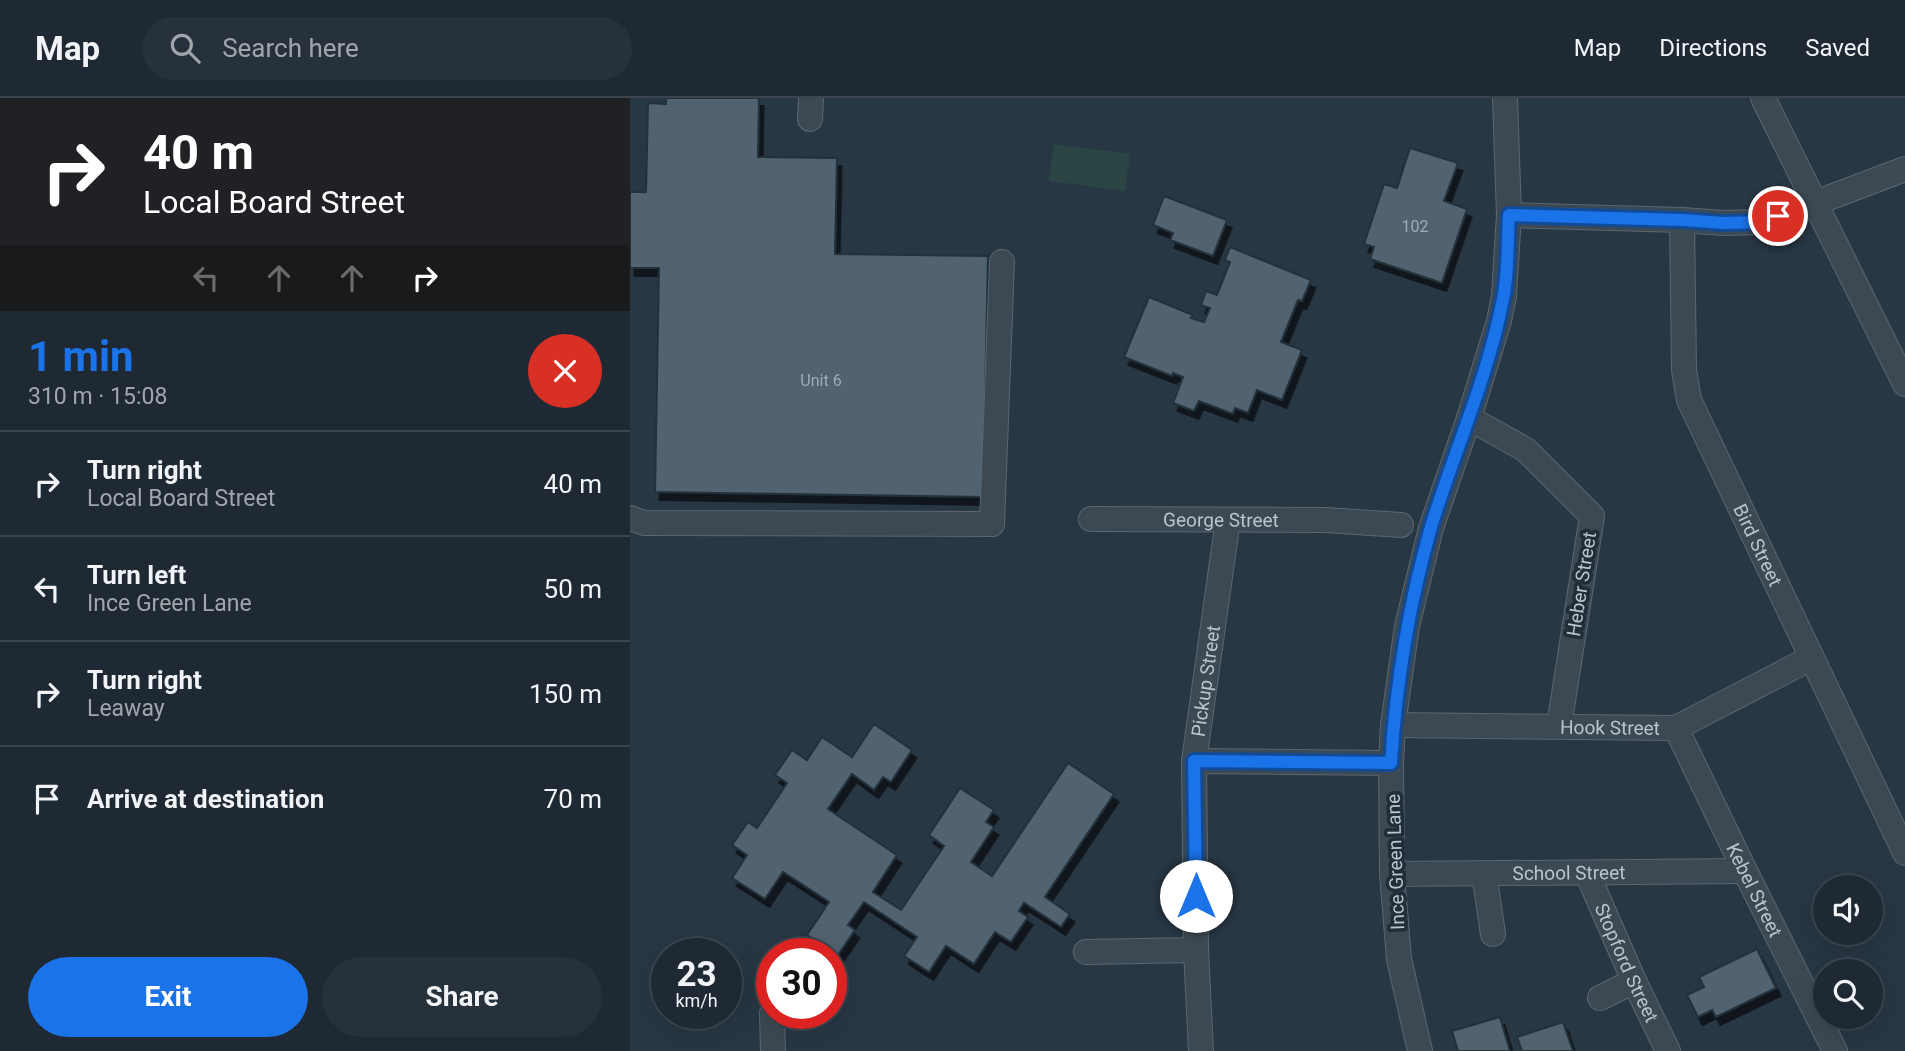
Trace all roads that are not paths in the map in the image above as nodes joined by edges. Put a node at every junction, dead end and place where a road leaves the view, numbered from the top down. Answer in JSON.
{"nodes":[{"id":1,"x":1505,"y":98,"type":"edge"},
{"id":2,"x":1763,"y":98,"type":"edge"},
{"id":3,"x":1905,"y":169,"type":"edge"},
{"id":4,"x":1815,"y":203,"type":"junction"},
{"id":5,"x":1509,"y":215,"type":"junction"},
{"id":6,"x":1682,"y":220,"type":"junction"},
{"id":7,"x":1002,"y":262,"type":"dead end"},
{"id":8,"x":1905,"y":384,"type":"edge"},
{"id":9,"x":1469,"y":418,"type":"junction"},
{"id":10,"x":630,"y":519,"type":"edge"},
{"id":11,"x":1091,"y":519,"type":"dead end"},
{"id":12,"x":1228,"y":520,"type":"junction"},
{"id":13,"x":1401,"y":525,"type":"dead end"},
{"id":14,"x":1811,"y":658,"type":"junction"},
{"id":15,"x":1394,"y":725,"type":"junction"},
{"id":16,"x":1559,"y":726,"type":"junction"},
{"id":17,"x":1676,"y":728,"type":"junction"},
{"id":18,"x":1194,"y":761,"type":"junction"},
{"id":19,"x":1391,"y":763,"type":"junction"},
{"id":20,"x":1905,"y":853,"type":"edge"},
{"id":21,"x":1745,"y":871,"type":"junction"},
{"id":22,"x":1483,"y":873,"type":"junction"},
{"id":23,"x":1587,"y":873,"type":"junction"},
{"id":24,"x":1392,"y":874,"type":"junction"},
{"id":25,"x":1493,"y":934,"type":"dead end"},
{"id":26,"x":1196,"y":950,"type":"junction"},
{"id":27,"x":1086,"y":952,"type":"dead end"},
{"id":28,"x":1634,"y":981,"type":"junction"},
{"id":29,"x":1600,"y":999,"type":"dead end"},
{"id":30,"x":772,"y":1029,"type":"edge"},
{"id":31,"x":773,"y":1051,"type":"edge"},
{"id":32,"x":1202,"y":1051,"type":"edge"},
{"id":33,"x":1420,"y":1051,"type":"edge"},
{"id":34,"x":1668,"y":1051,"type":"edge"},
{"id":35,"x":1835,"y":1051,"type":"edge"}],
"edges":[{"from":1,"to":5,"type":"street","name":"Ince Green Lane"},
{"from":2,"to":4,"type":"street"},
{"from":3,"to":4,"type":"street"},
{"from":4,"to":6,"type":"street"},
{"from":4,"to":8,"type":"street"},
{"from":5,"to":6,"type":"street"},
{"from":5,"to":9,"type":"street","name":"Ince Green Lane"},
{"from":6,"to":14,"type":"street","name":"Bird Street"},
{"from":7,"to":10,"type":"street"},
{"from":9,"to":15,"type":"street","name":"Ince Green Lane"},
{"from":9,"to":16,"type":"street","name":"Heber Street"},
{"from":11,"to":12,"type":"street","name":"George Street"},
{"from":12,"to":13,"type":"street","name":"George Street"},
{"from":12,"to":18,"type":"street","name":"Pickup Street"},
{"from":14,"to":17,"type":"street","name":"Hook Street"},
{"from":14,"to":20,"type":"street","name":"Bird Street"},
{"from":15,"to":16,"type":"street","name":"Hook Street"},
{"from":15,"to":19,"type":"street","name":"Ince Green Lane"},
{"from":16,"to":17,"type":"street","name":"Hook Street"},
{"from":17,"to":21,"type":"street","name":"Kebel Street"},
{"from":18,"to":19,"type":"street"},
{"from":18,"to":26,"type":"street","name":"Pickup Street"},
{"from":19,"to":24,"type":"street","name":"Ince Green Lane"},
{"from":21,"to":23,"type":"street","name":"School Street"},
{"from":21,"to":35,"type":"street","name":"Kebel Street"},
{"from":22,"to":23,"type":"street","name":"School Street"},
{"from":22,"to":24,"type":"street","name":"School Street"},
{"from":22,"to":25,"type":"street"},
{"from":23,"to":28,"type":"street","name":"Stopford Street"},
{"from":24,"to":33,"type":"street","name":"Ince Green Lane"},
{"from":26,"to":27,"type":"street"},
{"from":26,"to":32,"type":"street","name":"Pickup Street"},
{"from":28,"to":29,"type":"street"},
{"from":28,"to":34,"type":"street","name":"Stopford Street"},
{"from":30,"to":31,"type":"street"}]}
